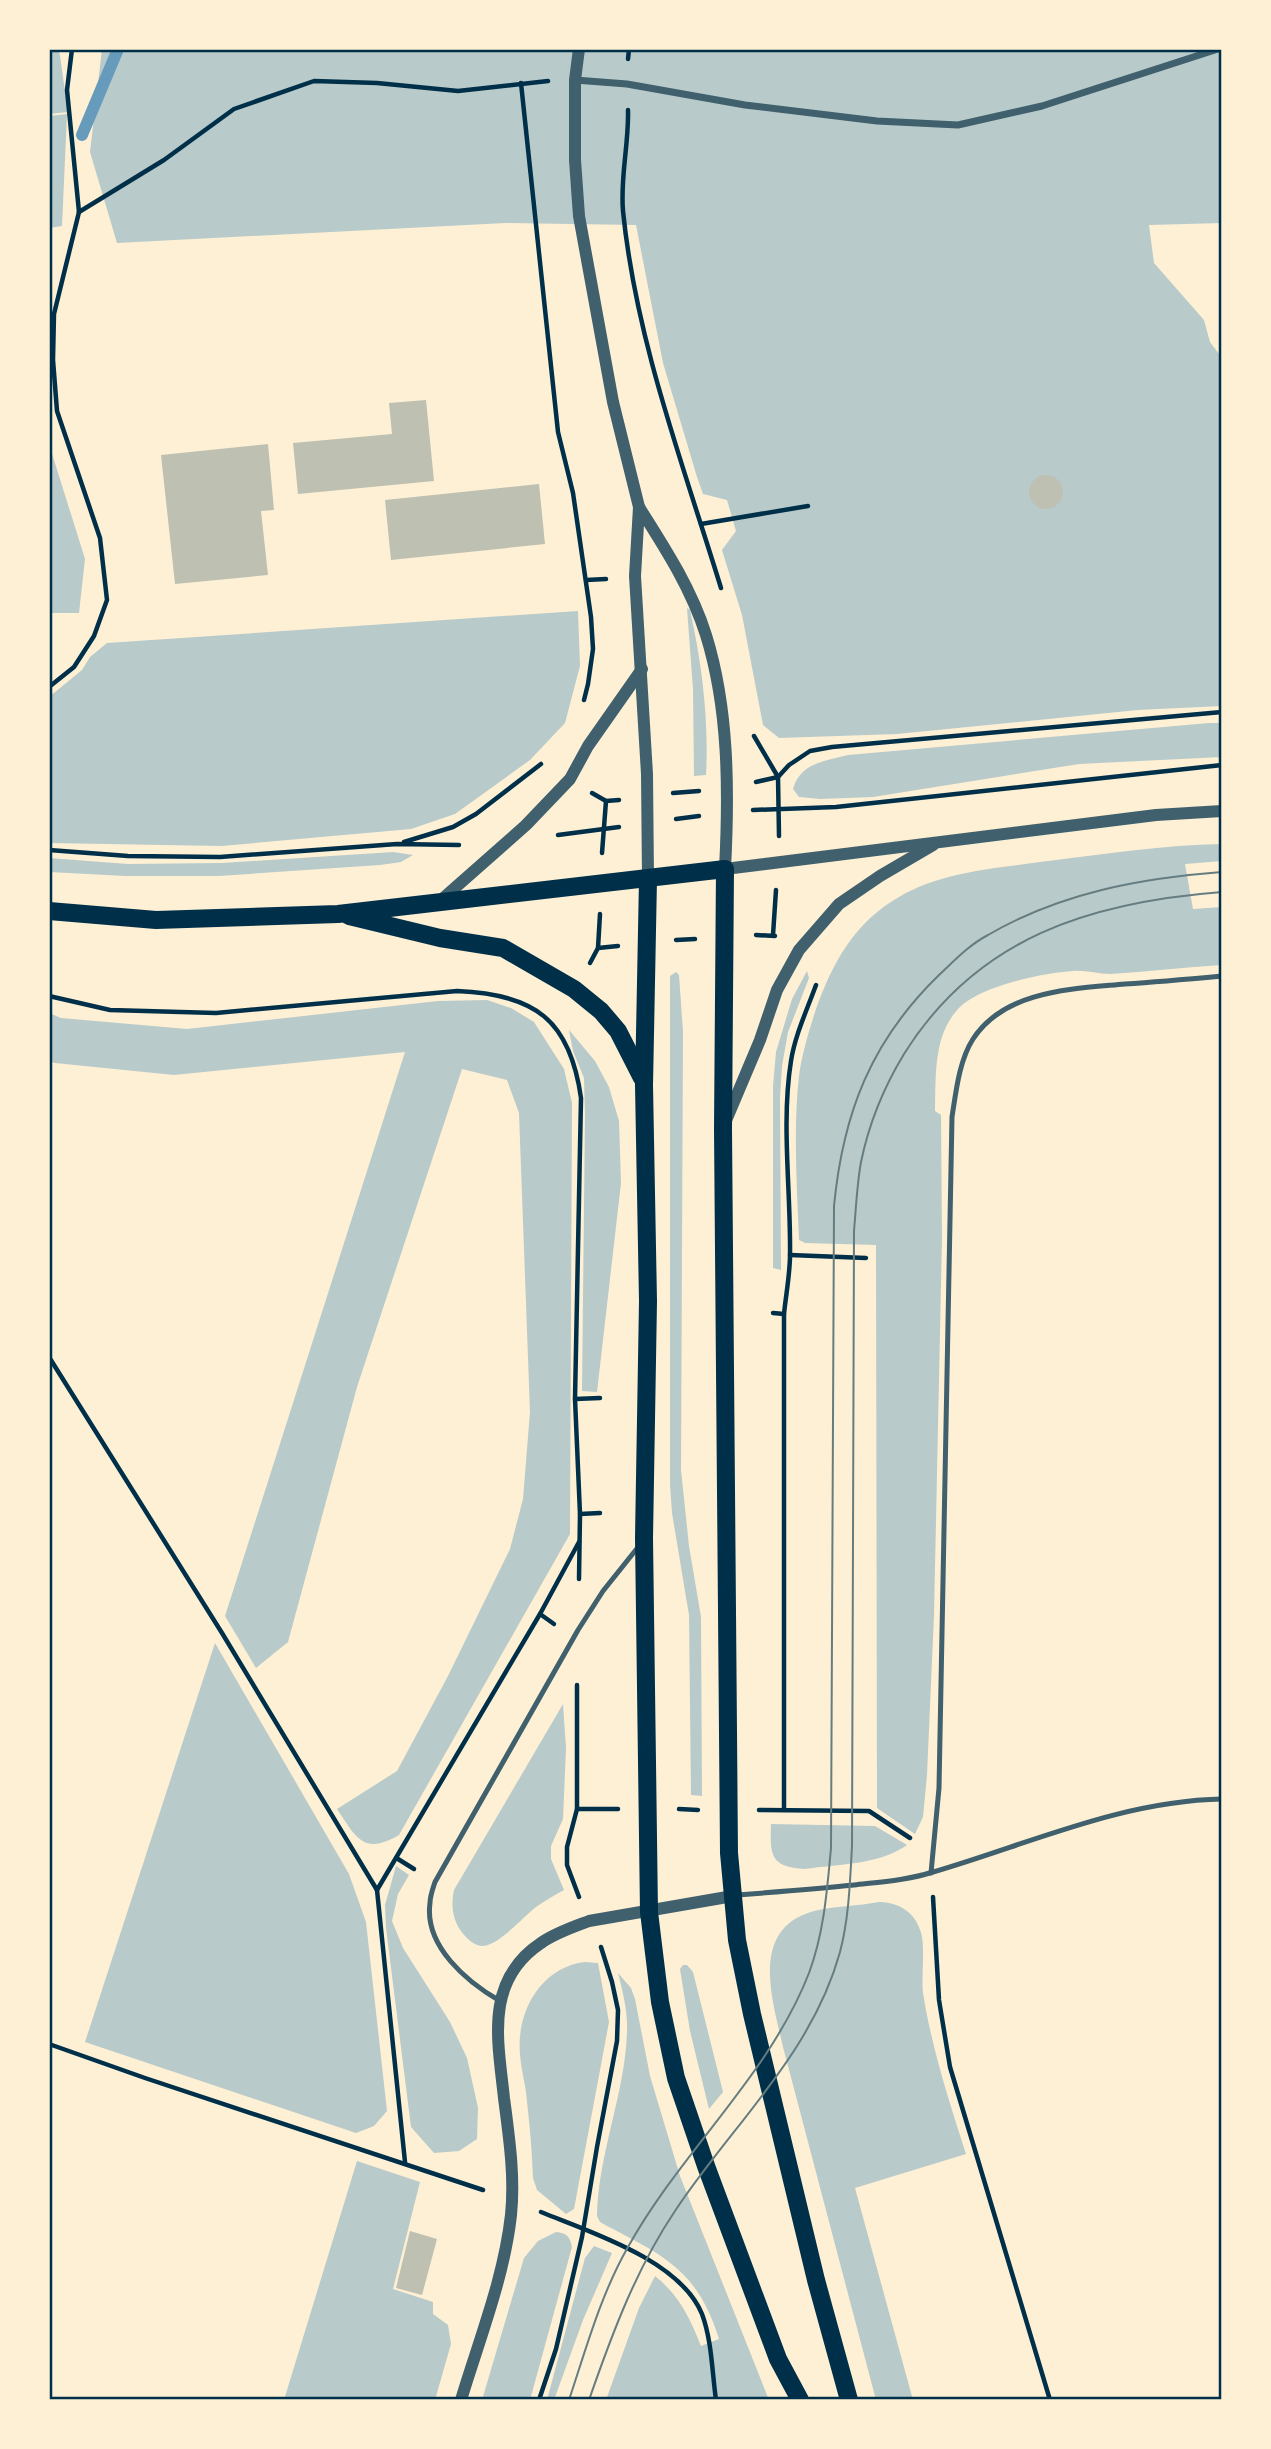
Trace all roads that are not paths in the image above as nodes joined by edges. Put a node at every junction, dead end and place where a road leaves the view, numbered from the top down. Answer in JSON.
{"nodes":[{"id":1,"x":579,"y":49,"type":"edge"},
{"id":2,"x":1217,"y":49,"type":"edge"},
{"id":3,"x":575,"y":80,"type":"junction"},
{"id":4,"x":639,"y":507,"type":"junction"},
{"id":5,"x":642,"y":669,"type":"junction"},
{"id":6,"x":1222,"y":811,"type":"edge"},
{"id":7,"x":939,"y":842,"type":"junction"},
{"id":8,"x":725,"y":869,"type":"junction"},
{"id":9,"x":648,"y":879,"type":"junction"},
{"id":10,"x":439,"y":901,"type":"junction"},
{"id":11,"x":49,"y":911,"type":"edge"},
{"id":12,"x":338,"y":914,"type":"junction"},
{"id":13,"x":1222,"y":976,"type":"edge"},
{"id":14,"x":645,"y":1084,"type":"junction"},
{"id":15,"x":723,"y":1129,"type":"junction"},
{"id":16,"x":644,"y":1538,"type":"junction"},
{"id":17,"x":1222,"y":1799,"type":"edge"},
{"id":18,"x":931,"y":1873,"type":"junction"},
{"id":19,"x":733,"y":1896,"type":"junction"},
{"id":20,"x":649,"y":1912,"type":"junction"},
{"id":21,"x":500,"y":2001,"type":"junction"},
{"id":22,"x":461,"y":2400,"type":"edge"},
{"id":23,"x":800,"y":2400,"type":"edge"},
{"id":24,"x":849,"y":2400,"type":"edge"}],
"edges":[{"from":1,"to":3,"type":"street"},
{"from":2,"to":3,"type":"street"},
{"from":3,"to":4,"type":"street"},
{"from":4,"to":5,"type":"street"},
{"from":4,"to":8,"type":"street"},
{"from":5,"to":9,"type":"street"},
{"from":5,"to":10,"type":"street"},
{"from":6,"to":7,"type":"street"},
{"from":7,"to":8,"type":"street"},
{"from":7,"to":15,"type":"street"},
{"from":8,"to":9,"type":"main road"},
{"from":8,"to":15,"type":"main road"},
{"from":9,"to":10,"type":"main road"},
{"from":9,"to":14,"type":"main road"},
{"from":10,"to":12,"type":"main road"},
{"from":11,"to":12,"type":"main road"},
{"from":12,"to":14,"type":"main road"},
{"from":13,"to":18,"type":"lane"},
{"from":14,"to":16,"type":"main road"},
{"from":15,"to":19,"type":"main road"},
{"from":16,"to":20,"type":"main road"},
{"from":16,"to":21,"type":"lane"},
{"from":17,"to":18,"type":"lane"},
{"from":18,"to":19,"type":"lane"},
{"from":19,"to":20,"type":"street"},
{"from":19,"to":24,"type":"main road"},
{"from":20,"to":21,"type":"street"},
{"from":20,"to":23,"type":"main road"},
{"from":21,"to":22,"type":"street"}]}
